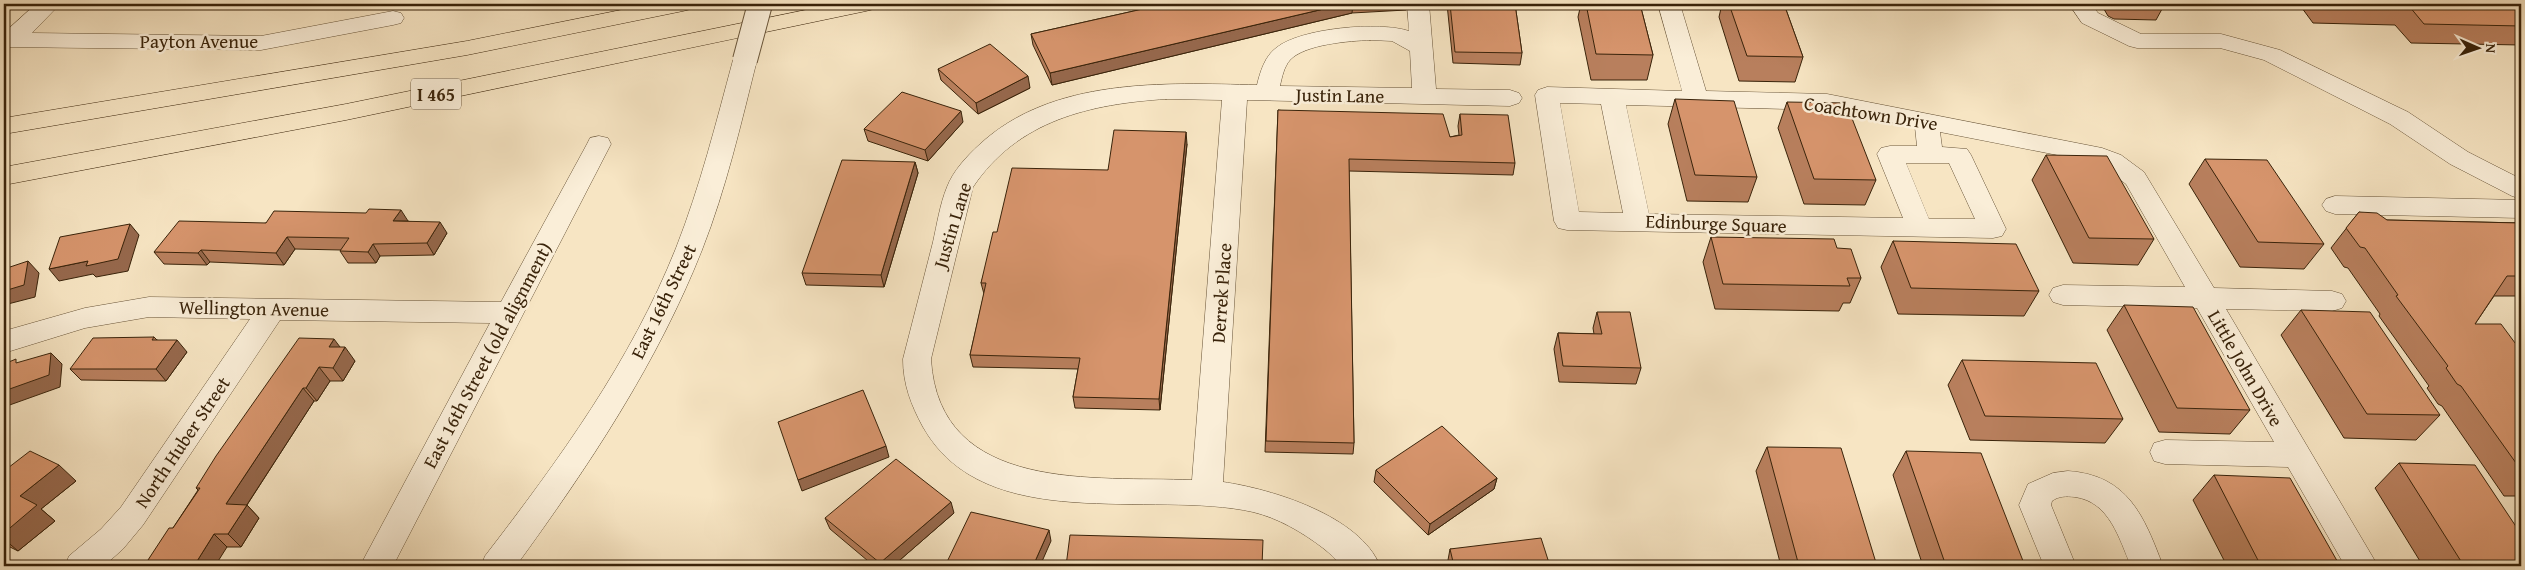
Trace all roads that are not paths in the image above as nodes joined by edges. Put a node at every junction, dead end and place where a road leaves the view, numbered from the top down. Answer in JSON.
{"nodes":[{"id":1,"x":50,"y":4,"type":"edge"},
{"id":2,"x":602,"y":4,"type":"edge"},
{"id":3,"x":683,"y":4,"type":"edge"},
{"id":4,"x":760,"y":4,"type":"edge"},
{"id":5,"x":866,"y":4,"type":"edge"},
{"id":6,"x":1418,"y":4,"type":"edge"},
{"id":7,"x":1669,"y":4,"type":"edge"},
{"id":8,"x":2080,"y":4,"type":"edge"},
{"id":9,"x":393,"y":18,"type":"dead end"},
{"id":10,"x":8,"y":40,"type":"edge"},
{"id":11,"x":1421,"y":48,"type":"junction"},
{"id":12,"x":327,"y":70,"type":"junction"},
{"id":13,"x":1235,"y":93,"type":"junction"},
{"id":14,"x":1267,"y":94,"type":"junction"},
{"id":15,"x":1425,"y":97,"type":"junction"},
{"id":16,"x":1612,"y":97,"type":"junction"},
{"id":17,"x":1510,"y":98,"type":"dead end"},
{"id":18,"x":1696,"y":99,"type":"junction"},
{"id":19,"x":1926,"y":121,"type":"junction"},
{"id":20,"x":4,"y":126,"type":"edge"},
{"id":21,"x":599,"y":144,"type":"dead end"},
{"id":22,"x":1931,"y":155,"type":"junction"},
{"id":23,"x":2128,"y":171,"type":"joint"},
{"id":24,"x":4,"y":176,"type":"edge"},
{"id":25,"x":2521,"y":190,"type":"edge"},
{"id":26,"x":2334,"y":205,"type":"dead end"},
{"id":27,"x":2521,"y":209,"type":"edge"},
{"id":28,"x":1638,"y":223,"type":"junction"},
{"id":29,"x":1920,"y":228,"type":"junction"},
{"id":30,"x":2063,"y":295,"type":"dead end"},
{"id":31,"x":2205,"y":298,"type":"junction"},
{"id":32,"x":2332,"y":301,"type":"dead end"},
{"id":33,"x":272,"y":309,"type":"junction"},
{"id":34,"x":509,"y":314,"type":"junction"},
{"id":35,"x":4,"y":342,"type":"edge"},
{"id":36,"x":2165,"y":452,"type":"dead end"},
{"id":37,"x":2297,"y":455,"type":"junction"},
{"id":38,"x":1207,"y":492,"type":"junction"},
{"id":39,"x":81,"y":566,"type":"edge"},
{"id":40,"x":376,"y":566,"type":"edge"},
{"id":41,"x":498,"y":566,"type":"edge"},
{"id":42,"x":1364,"y":566,"type":"edge"},
{"id":43,"x":2060,"y":566,"type":"edge"},
{"id":44,"x":2147,"y":566,"type":"edge"},
{"id":45,"x":2362,"y":566,"type":"edge"}],
"edges":[{"from":1,"to":10,"type":"street"},
{"from":2,"to":12,"type":"highway"},
{"from":3,"to":12,"type":"highway","number":"I 465"},
{"from":4,"to":41,"type":"street","name":"East 16th Street","bridge":true},
{"from":5,"to":24,"type":"highway","number":"I 465"},
{"from":6,"to":11,"type":"street"},
{"from":7,"to":18,"type":"street"},
{"from":8,"to":25,"type":"street"},
{"from":9,"to":10,"type":"street","name":"Payton Avenue"},
{"from":11,"to":14,"type":"street"},
{"from":11,"to":15,"type":"street"},
{"from":12,"to":20,"type":"highway","number":"I 465"},
{"from":13,"to":14,"type":"street","name":"Justin Lane"},
{"from":13,"to":38,"type":"street","name":"Derrek Place"},
{"from":13,"to":38,"type":"street","name":"Justin Lane"},
{"from":14,"to":15,"type":"street","name":"Justin Lane"},
{"from":15,"to":17,"type":"street","name":"Justin Lane"},
{"from":16,"to":18,"type":"street","name":"Coachtown Drive"},
{"from":16,"to":28,"type":"street","name":"Edinburge Square"},
{"from":16,"to":28,"type":"street","name":"Coachtown Drive"},
{"from":18,"to":19,"type":"street","name":"Coachtown Drive"},
{"from":19,"to":22,"type":"street"},
{"from":19,"to":23,"type":"street","name":"Coachtown Drive"},
{"from":21,"to":34,"type":"street","name":"East 16th Street (old alignment)"},
{"from":22,"to":29,"type":"street","name":"Edinburge Square"},
{"from":22,"to":29,"type":"street","name":"Edinburge Square"},
{"from":23,"to":31,"type":"street","name":"Little John Drive"},
{"from":26,"to":27,"type":"street"},
{"from":28,"to":29,"type":"street","name":"Edinburge Square"},
{"from":30,"to":31,"type":"street"},
{"from":31,"to":32,"type":"street"},
{"from":31,"to":37,"type":"street","name":"Little John Drive"},
{"from":33,"to":34,"type":"street","name":"Wellington Avenue"},
{"from":33,"to":35,"type":"street","name":"Wellington Avenue"},
{"from":33,"to":39,"type":"street","name":"North Huber Street"},
{"from":34,"to":40,"type":"street","name":"East 16th Street (old alignment)"},
{"from":36,"to":37,"type":"street"},
{"from":37,"to":45,"type":"street","name":"Little John Drive"},
{"from":38,"to":42,"type":"street","name":"Justin Lane"},
{"from":43,"to":44,"type":"street"}]}
